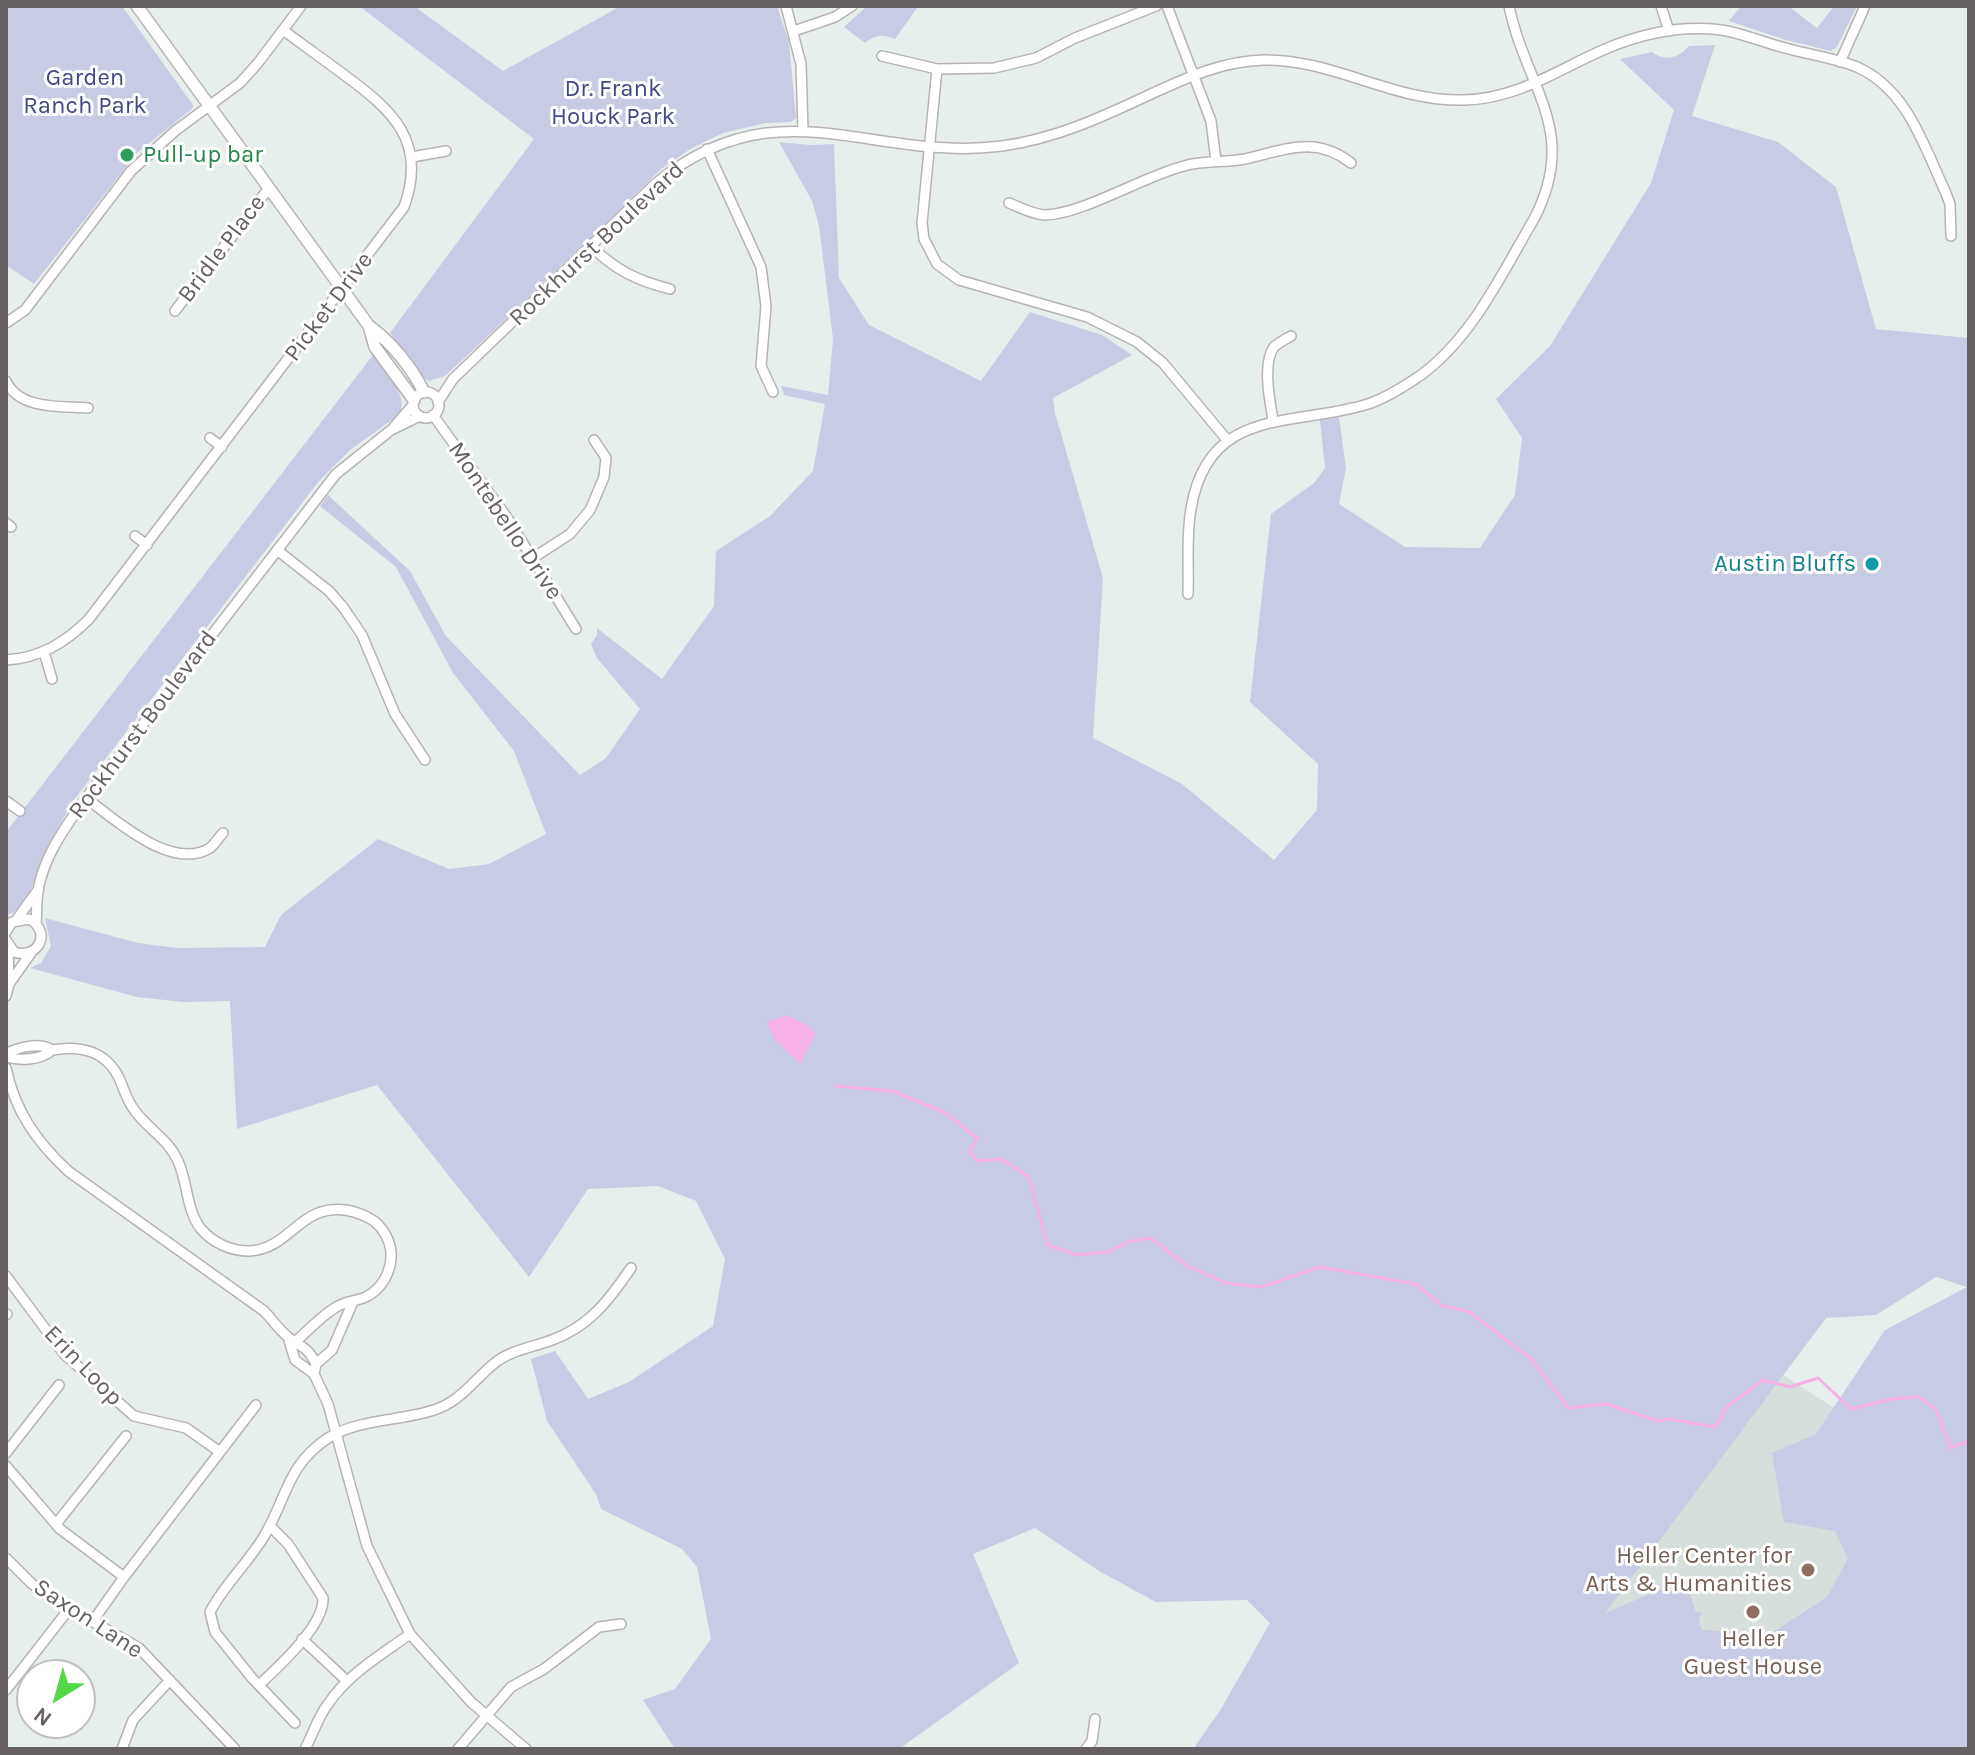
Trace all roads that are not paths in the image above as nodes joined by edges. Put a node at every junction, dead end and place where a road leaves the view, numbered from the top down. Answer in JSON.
{"nodes":[{"id":1,"x":137,"y":6,"type":"edge"},
{"id":2,"x":301,"y":6,"type":"edge"},
{"id":3,"x":786,"y":6,"type":"edge"},
{"id":4,"x":852,"y":6,"type":"edge"},
{"id":5,"x":1156,"y":6,"type":"edge"},
{"id":6,"x":1167,"y":6,"type":"edge"},
{"id":7,"x":1509,"y":6,"type":"edge"},
{"id":8,"x":1661,"y":6,"type":"edge"},
{"id":9,"x":1865,"y":6,"type":"edge"},
{"id":10,"x":283,"y":30,"type":"junction"},
{"id":11,"x":794,"y":31,"type":"junction"},
{"id":12,"x":1669,"y":31,"type":"junction"},
{"id":13,"x":882,"y":56,"type":"dead end"},
{"id":14,"x":1840,"y":62,"type":"junction"},
{"id":15,"x":937,"y":69,"type":"junction"},
{"id":16,"x":1193,"y":75,"type":"junction"},
{"id":17,"x":1536,"y":83,"type":"junction"},
{"id":18,"x":210,"y":106,"type":"junction"},
{"id":19,"x":803,"y":130,"type":"junction"},
{"id":20,"x":929,"y":147,"type":"junction"},
{"id":21,"x":707,"y":149,"type":"junction"},
{"id":22,"x":446,"y":151,"type":"dead end"},
{"id":23,"x":412,"y":157,"type":"junction"},
{"id":24,"x":1216,"y":161,"type":"junction"},
{"id":25,"x":1351,"y":163,"type":"dead end"},
{"id":26,"x":269,"y":188,"type":"junction"},
{"id":27,"x":1009,"y":203,"type":"dead end"},
{"id":28,"x":1951,"y":236,"type":"dead end"},
{"id":29,"x":591,"y":246,"type":"junction"},
{"id":30,"x":670,"y":289,"type":"dead end"},
{"id":31,"x":342,"y":290,"type":"junction"},
{"id":32,"x":175,"y":311,"type":"dead end"},
{"id":33,"x":6,"y":323,"type":"edge"},
{"id":34,"x":1291,"y":336,"type":"dead end"},
{"id":35,"x":453,"y":379,"type":"junction"},
{"id":36,"x":6,"y":381,"type":"edge"},
{"id":37,"x":773,"y":392,"type":"dead end"},
{"id":38,"x":9,"y":394,"type":"edge"},
{"id":39,"x":420,"y":397,"type":"junction"},
{"id":40,"x":438,"y":402,"type":"junction"},
{"id":41,"x":88,"y":408,"type":"dead end"},
{"id":42,"x":433,"y":415,"type":"junction"},
{"id":43,"x":420,"y":416,"type":"junction"},
{"id":44,"x":1273,"y":420,"type":"junction"},
{"id":45,"x":391,"y":430,"type":"junction"},
{"id":46,"x":210,"y":438,"type":"dead end"},
{"id":47,"x":594,"y":440,"type":"dead end"},
{"id":48,"x":1228,"y":441,"type":"junction"},
{"id":49,"x":222,"y":447,"type":"junction"},
{"id":50,"x":135,"y":536,"type":"dead end"},
{"id":51,"x":147,"y":545,"type":"junction"},
{"id":52,"x":277,"y":550,"type":"junction"},
{"id":53,"x":533,"y":558,"type":"junction"},
{"id":54,"x":1188,"y":594,"type":"dead end"},
{"id":55,"x":576,"y":629,"type":"dead end"},
{"id":56,"x":44,"y":652,"type":"junction"},
{"id":57,"x":6,"y":660,"type":"edge"},
{"id":58,"x":52,"y":679,"type":"dead end"},
{"id":59,"x":425,"y":760,"type":"dead end"},
{"id":60,"x":86,"y":798,"type":"junction"},
{"id":61,"x":6,"y":801,"type":"edge"},
{"id":62,"x":20,"y":811,"type":"dead end"},
{"id":63,"x":223,"y":833,"type":"dead end"},
{"id":64,"x":38,"y":890,"type":"junction"},
{"id":65,"x":12,"y":921,"type":"edge"},
{"id":66,"x":36,"y":924,"type":"junction"},
{"id":67,"x":6,"y":932,"type":"edge"},
{"id":68,"x":7,"y":943,"type":"edge"},
{"id":69,"x":31,"y":953,"type":"junction"},
{"id":70,"x":9,"y":984,"type":"junction"},
{"id":71,"x":6,"y":996,"type":"edge"},
{"id":72,"x":6,"y":1055,"type":"edge"},
{"id":73,"x":6,"y":1068,"type":"edge"},
{"id":74,"x":631,"y":1268,"type":"dead end"},
{"id":75,"x":6,"y":1276,"type":"edge"},
{"id":76,"x":352,"y":1304,"type":"junction"},
{"id":77,"x":292,"y":1339,"type":"junction"},
{"id":78,"x":315,"y":1369,"type":"junction"},
{"id":79,"x":59,"y":1385,"type":"dead end"},
{"id":80,"x":256,"y":1405,"type":"dead end"},
{"id":81,"x":338,"y":1433,"type":"junction"},
{"id":82,"x":126,"y":1436,"type":"dead end"},
{"id":83,"x":220,"y":1452,"type":"junction"},
{"id":84,"x":6,"y":1453,"type":"edge"},
{"id":85,"x":6,"y":1466,"type":"edge"},
{"id":86,"x":56,"y":1524,"type":"junction"},
{"id":87,"x":270,"y":1526,"type":"junction"},
{"id":88,"x":6,"y":1558,"type":"edge"},
{"id":89,"x":124,"y":1577,"type":"junction"},
{"id":90,"x":69,"y":1609,"type":"junction"},
{"id":91,"x":93,"y":1621,"type":"junction"},
{"id":92,"x":621,"y":1624,"type":"dead end"},
{"id":93,"x":410,"y":1634,"type":"junction"},
{"id":94,"x":302,"y":1639,"type":"junction"},
{"id":95,"x":170,"y":1680,"type":"junction"},
{"id":96,"x":347,"y":1681,"type":"junction"},
{"id":97,"x":259,"y":1685,"type":"junction"},
{"id":98,"x":6,"y":1690,"type":"edge"},
{"id":99,"x":487,"y":1715,"type":"junction"},
{"id":100,"x":1095,"y":1719,"type":"dead end"},
{"id":101,"x":295,"y":1723,"type":"dead end"},
{"id":102,"x":122,"y":1749,"type":"edge"},
{"id":103,"x":235,"y":1749,"type":"edge"},
{"id":104,"x":305,"y":1749,"type":"edge"},
{"id":105,"x":458,"y":1749,"type":"edge"},
{"id":106,"x":526,"y":1749,"type":"edge"},
{"id":107,"x":1086,"y":1749,"type":"edge"}],
"edges":[{"from":1,"to":18,"type":"street"},
{"from":2,"to":10,"type":"street"},
{"from":3,"to":11,"type":"street"},
{"from":4,"to":11,"type":"street"},
{"from":5,"to":15,"type":"street"},
{"from":6,"to":16,"type":"street"},
{"from":7,"to":17,"type":"street"},
{"from":8,"to":12,"type":"street"},
{"from":9,"to":14,"type":"street"},
{"from":10,"to":18,"type":"street"},
{"from":10,"to":23,"type":"street"},
{"from":11,"to":19,"type":"street"},
{"from":12,"to":14,"type":"street","name":"Rockhurst Boulevard"},
{"from":12,"to":17,"type":"street","name":"Rockhurst Boulevard"},
{"from":13,"to":15,"type":"street"},
{"from":14,"to":28,"type":"street","name":"Rockhurst Boulevard"},
{"from":15,"to":20,"type":"street"},
{"from":16,"to":17,"type":"street","name":"Rockhurst Boulevard"},
{"from":16,"to":20,"type":"street","name":"Rockhurst Boulevard"},
{"from":16,"to":24,"type":"street"},
{"from":17,"to":44,"type":"street"},
{"from":18,"to":26,"type":"street"},
{"from":18,"to":33,"type":"street"},
{"from":19,"to":20,"type":"street","name":"Rockhurst Boulevard"},
{"from":19,"to":21,"type":"street","name":"Rockhurst Boulevard"},
{"from":20,"to":48,"type":"street"},
{"from":21,"to":29,"type":"street","name":"Rockhurst Boulevard"},
{"from":21,"to":37,"type":"street"},
{"from":22,"to":23,"type":"street"},
{"from":23,"to":31,"type":"street","name":"Picket Drive"},
{"from":24,"to":25,"type":"street"},
{"from":24,"to":27,"type":"street"},
{"from":26,"to":31,"type":"street"},
{"from":26,"to":32,"type":"street","name":"Bridle Place"},
{"from":29,"to":30,"type":"street"},
{"from":29,"to":35,"type":"street","name":"Rockhurst Boulevard"},
{"from":31,"to":39,"type":"street"},
{"from":31,"to":49,"type":"street","name":"Picket Drive"},
{"from":34,"to":44,"type":"street"},
{"from":35,"to":39,"type":"street","name":"Rockhurst Boulevard"},
{"from":35,"to":40,"type":"street","name":"Rockhurst Boulevard"},
{"from":36,"to":38,"type":"street"},
{"from":38,"to":41,"type":"street"},
{"from":39,"to":40,"type":"street"},
{"from":39,"to":43,"type":"street"},
{"from":39,"to":45,"type":"street","name":"Rockhurst Boulevard"},
{"from":40,"to":42,"type":"street","name":"Rockhurst Boulevard"},
{"from":42,"to":43,"type":"street"},
{"from":42,"to":53,"type":"street","name":"Montebello Drive"},
{"from":43,"to":45,"type":"street","name":"Rockhurst Boulevard"},
{"from":44,"to":48,"type":"street"},
{"from":45,"to":52,"type":"street","name":"Rockhurst Boulevard"},
{"from":46,"to":49,"type":"street"},
{"from":47,"to":53,"type":"street"},
{"from":48,"to":54,"type":"street"},
{"from":49,"to":51,"type":"street","name":"Picket Drive"},
{"from":50,"to":51,"type":"street"},
{"from":51,"to":56,"type":"street","name":"Picket Drive"},
{"from":52,"to":59,"type":"street"},
{"from":52,"to":60,"type":"street","name":"Rockhurst Boulevard"},
{"from":53,"to":55,"type":"street","name":"Montebello Drive"},
{"from":56,"to":57,"type":"street","name":"Picket Drive"},
{"from":56,"to":58,"type":"street"},
{"from":60,"to":63,"type":"street"},
{"from":60,"to":64,"type":"street","name":"Rockhurst Boulevard"},
{"from":61,"to":62,"type":"street"},
{"from":64,"to":65,"type":"street","name":"Rockhurst Boulevard"},
{"from":64,"to":66,"type":"street","name":"Rockhurst Boulevard"},
{"from":65,"to":66,"type":"street"},
{"from":65,"to":67,"type":"street","name":"Rockhurst Boulevard"},
{"from":66,"to":69,"type":"street","name":"Rockhurst Boulevard"},
{"from":68,"to":69,"type":"street"},
{"from":68,"to":70,"type":"street"},
{"from":69,"to":70,"type":"street"},
{"from":70,"to":71,"type":"street"},
{"from":72,"to":76,"type":"street"},
{"from":73,"to":77,"type":"street"},
{"from":74,"to":81,"type":"street"},
{"from":75,"to":83,"type":"street","name":"Erin Loop"},
{"from":76,"to":77,"type":"street"},
{"from":76,"to":78,"type":"street"},
{"from":77,"to":78,"type":"street"},
{"from":77,"to":78,"type":"street"},
{"from":78,"to":81,"type":"street"},
{"from":79,"to":84,"type":"street"},
{"from":80,"to":83,"type":"street"},
{"from":81,"to":87,"type":"street"},
{"from":81,"to":93,"type":"street"},
{"from":82,"to":86,"type":"street"},
{"from":83,"to":89,"type":"street"},
{"from":85,"to":86,"type":"street"},
{"from":86,"to":89,"type":"street"},
{"from":87,"to":94,"type":"street"},
{"from":87,"to":97,"type":"street"},
{"from":88,"to":90,"type":"street","name":"Saxon Lane"},
{"from":89,"to":91,"type":"street"},
{"from":90,"to":91,"type":"street","name":"Saxon Lane"},
{"from":90,"to":98,"type":"street"},
{"from":91,"to":95,"type":"street","name":"Saxon Lane"},
{"from":92,"to":99,"type":"street"},
{"from":93,"to":96,"type":"street"},
{"from":93,"to":99,"type":"street"},
{"from":94,"to":96,"type":"street"},
{"from":94,"to":97,"type":"street"},
{"from":95,"to":102,"type":"street"},
{"from":95,"to":103,"type":"street","name":"Saxon Lane"},
{"from":96,"to":104,"type":"street"},
{"from":97,"to":101,"type":"street"},
{"from":99,"to":105,"type":"street"},
{"from":99,"to":106,"type":"street"},
{"from":100,"to":107,"type":"street"}]}
